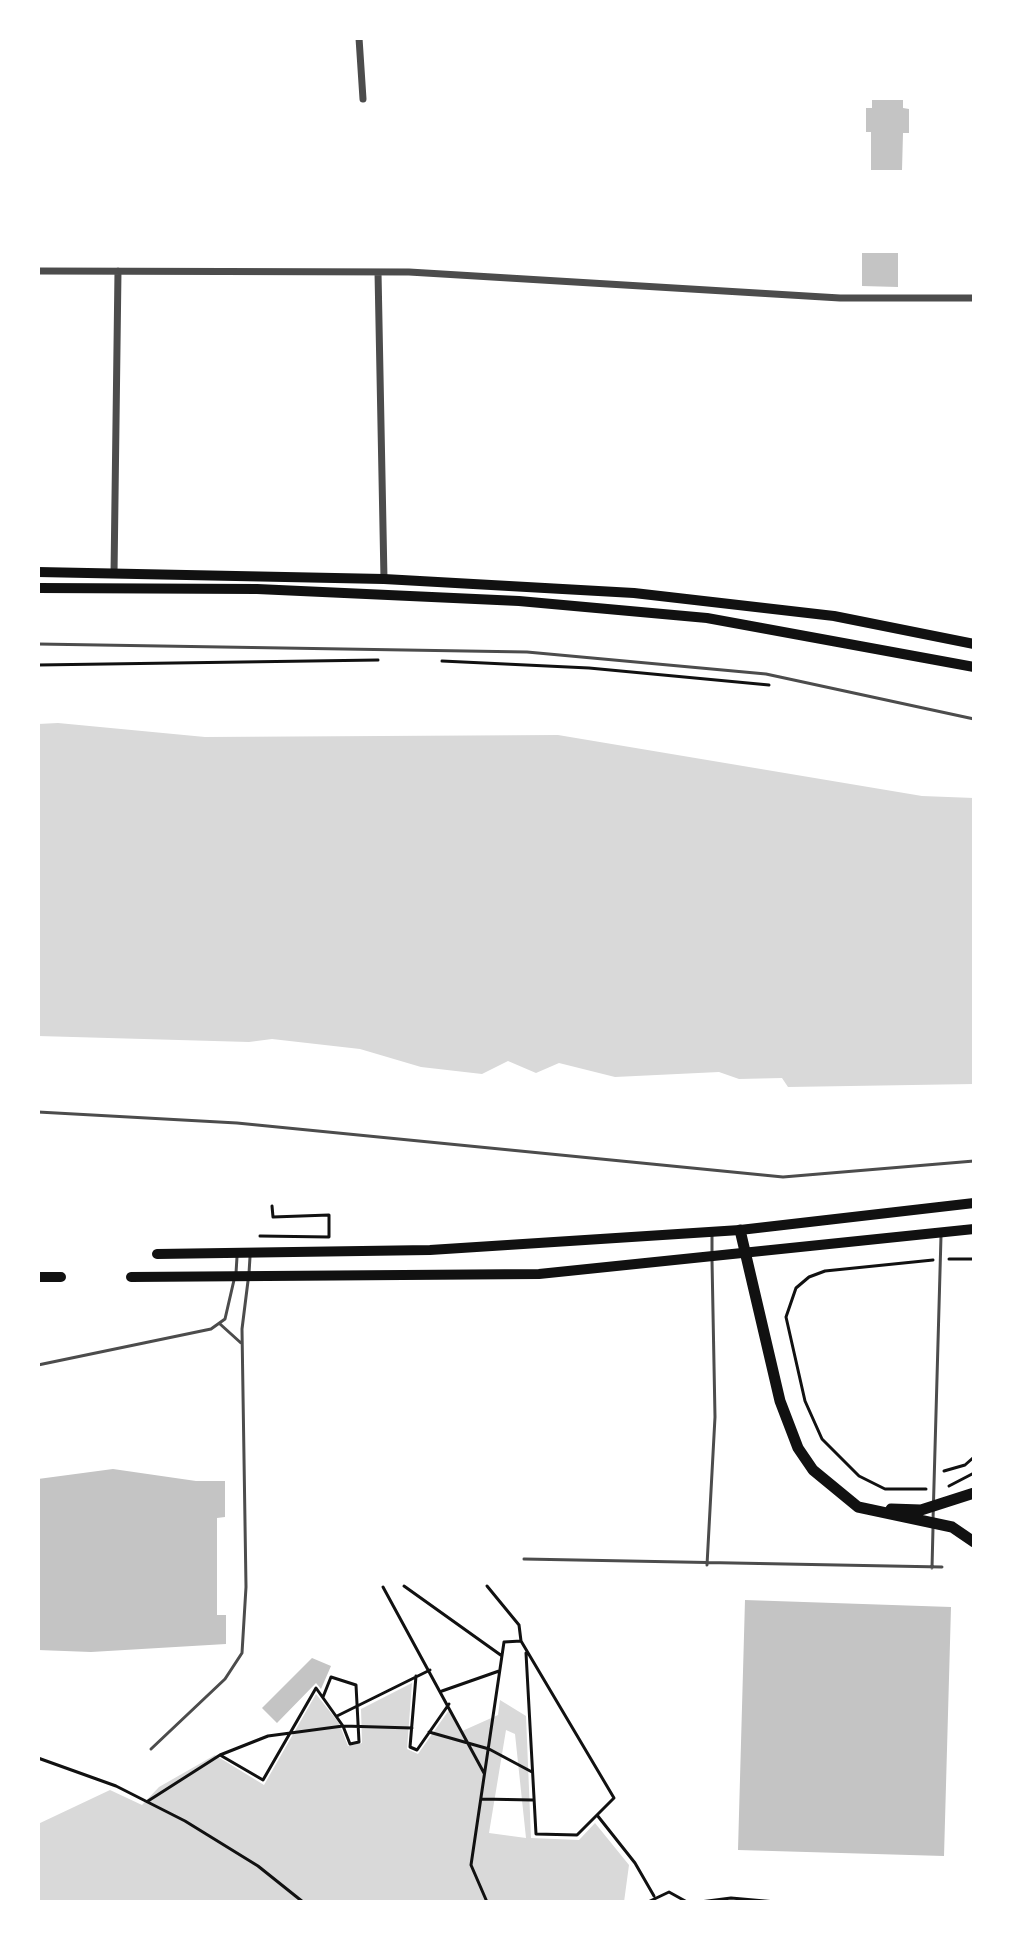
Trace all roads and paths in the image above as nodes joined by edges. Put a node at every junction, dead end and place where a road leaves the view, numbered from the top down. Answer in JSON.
{"nodes":[{"id":1,"x":359,"y":38,"type":"edge"},
{"id":2,"x":363,"y":99,"type":"dead end"},
{"id":3,"x":38,"y":271,"type":"edge"},
{"id":4,"x":118,"y":271,"type":"junction"},
{"id":5,"x":378,"y":272,"type":"junction"},
{"id":6,"x":974,"y":298,"type":"edge"},
{"id":7,"x":38,"y":572,"type":"edge"},
{"id":8,"x":114,"y":574,"type":"junction"},
{"id":9,"x":384,"y":579,"type":"junction"},
{"id":10,"x":38,"y":588,"type":"edge"},
{"id":11,"x":38,"y":644,"type":"edge"},
{"id":12,"x":974,"y":644,"type":"edge"},
{"id":13,"x":391,"y":660,"type":"dead end"},
{"id":14,"x":438,"y":661,"type":"dead end"},
{"id":15,"x":38,"y":665,"type":"edge"},
{"id":16,"x":974,"y":667,"type":"edge"},
{"id":17,"x":781,"y":686,"type":"dead end"},
{"id":18,"x":974,"y":719,"type":"edge"},
{"id":19,"x":38,"y":1112,"type":"edge"},
{"id":20,"x":974,"y":1161,"type":"edge"},
{"id":21,"x":974,"y":1203,"type":"edge"},
{"id":22,"x":272,"y":1206,"type":"dead end"},
{"id":23,"x":974,"y":1229,"type":"edge"},
{"id":24,"x":740,"y":1230,"type":"junction"},
{"id":25,"x":941,"y":1232,"type":"junction"},
{"id":26,"x":712,"y":1233,"type":"junction"},
{"id":27,"x":260,"y":1236,"type":"dead end"},
{"id":28,"x":237,"y":1253,"type":"junction"},
{"id":29,"x":251,"y":1253,"type":"junction"},
{"id":30,"x":157,"y":1254,"type":"dead end"},
{"id":31,"x":746,"y":1255,"type":"junction"},
{"id":32,"x":712,"y":1258,"type":"junction"},
{"id":33,"x":940,"y":1259,"type":"junction"},
{"id":34,"x":974,"y":1259,"type":"edge"},
{"id":35,"x":249,"y":1274,"type":"junction"},
{"id":36,"x":235,"y":1275,"type":"junction"},
{"id":37,"x":38,"y":1277,"type":"edge"},
{"id":38,"x":61,"y":1277,"type":"dead end"},
{"id":39,"x":131,"y":1277,"type":"dead end"},
{"id":40,"x":220,"y":1324,"type":"junction"},
{"id":41,"x":242,"y":1344,"type":"junction"},
{"id":42,"x":38,"y":1365,"type":"edge"},
{"id":43,"x":974,"y":1457,"type":"edge"},
{"id":44,"x":944,"y":1471,"type":"dead end"},
{"id":45,"x":974,"y":1473,"type":"edge"},
{"id":46,"x":945,"y":1488,"type":"dead end"},
{"id":47,"x":930,"y":1489,"type":"dead end"},
{"id":48,"x":974,"y":1493,"type":"edge"},
{"id":49,"x":858,"y":1507,"type":"junction"},
{"id":50,"x":974,"y":1542,"type":"edge"},
{"id":51,"x":524,"y":1559,"type":"dead end"},
{"id":52,"x":707,"y":1565,"type":"junction"},
{"id":53,"x":942,"y":1567,"type":"dead end"},
{"id":54,"x":932,"y":1568,"type":"junction"},
{"id":55,"x":404,"y":1586,"type":"dead end"},
{"id":56,"x":487,"y":1586,"type":"dead end"},
{"id":57,"x":383,"y":1587,"type":"dead end"},
{"id":58,"x":521,"y":1641,"type":"junction"},
{"id":59,"x":526,"y":1649,"type":"junction"},
{"id":60,"x":502,"y":1656,"type":"junction"},
{"id":61,"x":430,"y":1670,"type":"junction"},
{"id":62,"x":501,"y":1670,"type":"junction"},
{"id":63,"x":416,"y":1676,"type":"junction"},
{"id":64,"x":442,"y":1691,"type":"junction"},
{"id":65,"x":323,"y":1697,"type":"junction"},
{"id":66,"x":449,"y":1704,"type":"junction"},
{"id":67,"x":357,"y":1705,"type":"junction"},
{"id":68,"x":337,"y":1716,"type":"junction"},
{"id":69,"x":342,"y":1726,"type":"junction"},
{"id":70,"x":360,"y":1726,"type":"junction"},
{"id":71,"x":410,"y":1728,"type":"junction"},
{"id":72,"x":293,"y":1731,"type":"junction"},
{"id":73,"x":429,"y":1732,"type":"junction"},
{"id":74,"x":468,"y":1742,"type":"junction"},
{"id":75,"x":151,"y":1749,"type":"dead end"},
{"id":76,"x":489,"y":1749,"type":"junction"},
{"id":77,"x":220,"y":1755,"type":"junction"},
{"id":78,"x":38,"y":1758,"type":"edge"},
{"id":79,"x":530,"y":1770,"type":"junction"},
{"id":80,"x":485,"y":1775,"type":"junction"},
{"id":81,"x":481,"y":1799,"type":"junction"},
{"id":82,"x":146,"y":1800,"type":"junction"},
{"id":83,"x":532,"y":1800,"type":"junction"},
{"id":84,"x":597,"y":1815,"type":"junction"},
{"id":85,"x":654,"y":1896,"type":"junction"},
{"id":86,"x":303,"y":1902,"type":"edge"},
{"id":87,"x":487,"y":1902,"type":"edge"},
{"id":88,"x":648,"y":1902,"type":"edge"},
{"id":89,"x":687,"y":1902,"type":"edge"},
{"id":90,"x":700,"y":1902,"type":"edge"},
{"id":91,"x":776,"y":1902,"type":"edge"}],
"edges":[{"from":1,"to":2,"type":"street"},
{"from":3,"to":4,"type":"street"},
{"from":4,"to":5,"type":"street"},
{"from":4,"to":8,"type":"street"},
{"from":5,"to":6,"type":"street"},
{"from":5,"to":9,"type":"street"},
{"from":7,"to":8,"type":"main road"},
{"from":8,"to":9,"type":"main road"},
{"from":9,"to":12,"type":"main road"},
{"from":10,"to":16,"type":"main road"},
{"from":11,"to":18,"type":"lane"},
{"from":13,"to":15,"type":"path"},
{"from":14,"to":17,"type":"path"},
{"from":19,"to":20,"type":"lane"},
{"from":21,"to":24,"type":"main road"},
{"from":22,"to":27,"type":"path"},
{"from":23,"to":25,"type":"main road"},
{"from":24,"to":26,"type":"main road"},
{"from":24,"to":31,"type":"main road"},
{"from":25,"to":31,"type":"main road"},
{"from":25,"to":33,"type":"lane"},
{"from":26,"to":29,"type":"main road"},
{"from":26,"to":32,"type":"lane"},
{"from":28,"to":29,"type":"main road"},
{"from":28,"to":30,"type":"main road"},
{"from":28,"to":36,"type":"lane"},
{"from":29,"to":35,"type":"lane"},
{"from":31,"to":32,"type":"main road"},
{"from":31,"to":49,"type":"main road"},
{"from":32,"to":35,"type":"main road"},
{"from":32,"to":52,"type":"lane"},
{"from":33,"to":34,"type":"path"},
{"from":33,"to":47,"type":"path"},
{"from":33,"to":54,"type":"lane"},
{"from":35,"to":36,"type":"main road"},
{"from":35,"to":41,"type":"lane"},
{"from":36,"to":39,"type":"main road"},
{"from":36,"to":40,"type":"lane"},
{"from":37,"to":38,"type":"main road"},
{"from":40,"to":41,"type":"lane"},
{"from":40,"to":42,"type":"lane"},
{"from":41,"to":75,"type":"lane"},
{"from":43,"to":44,"type":"path"},
{"from":45,"to":46,"type":"path"},
{"from":48,"to":49,"type":"main road"},
{"from":49,"to":50,"type":"main road"},
{"from":51,"to":52,"type":"lane"},
{"from":52,"to":54,"type":"lane"},
{"from":53,"to":54,"type":"lane"},
{"from":55,"to":60,"type":"path"},
{"from":56,"to":58,"type":"path"},
{"from":57,"to":61,"type":"path"},
{"from":58,"to":59,"type":"path"},
{"from":58,"to":60,"type":"path"},
{"from":59,"to":79,"type":"path"},
{"from":59,"to":84,"type":"path"},
{"from":60,"to":62,"type":"path"},
{"from":61,"to":63,"type":"path"},
{"from":61,"to":64,"type":"path"},
{"from":62,"to":64,"type":"path"},
{"from":62,"to":76,"type":"path"},
{"from":63,"to":67,"type":"path"},
{"from":63,"to":71,"type":"path"},
{"from":64,"to":66,"type":"path"},
{"from":65,"to":67,"type":"path"},
{"from":65,"to":68,"type":"path"},
{"from":65,"to":72,"type":"path"},
{"from":66,"to":73,"type":"path"},
{"from":66,"to":74,"type":"path"},
{"from":67,"to":68,"type":"path"},
{"from":67,"to":70,"type":"path"},
{"from":68,"to":69,"type":"path"},
{"from":69,"to":70,"type":"path"},
{"from":69,"to":70,"type":"path"},
{"from":69,"to":72,"type":"path"},
{"from":70,"to":71,"type":"path"},
{"from":71,"to":73,"type":"path"},
{"from":72,"to":77,"type":"path"},
{"from":72,"to":77,"type":"path"},
{"from":73,"to":74,"type":"path"},
{"from":74,"to":76,"type":"path"},
{"from":74,"to":80,"type":"path"},
{"from":76,"to":79,"type":"path"},
{"from":76,"to":80,"type":"path"},
{"from":77,"to":82,"type":"path"},
{"from":78,"to":82,"type":"path"},
{"from":79,"to":83,"type":"path"},
{"from":80,"to":81,"type":"path"},
{"from":81,"to":83,"type":"path"},
{"from":81,"to":87,"type":"path"},
{"from":82,"to":86,"type":"path"},
{"from":83,"to":84,"type":"path"},
{"from":84,"to":85,"type":"path"},
{"from":85,"to":88,"type":"path"},
{"from":85,"to":89,"type":"path"},
{"from":90,"to":91,"type":"path"}]}
